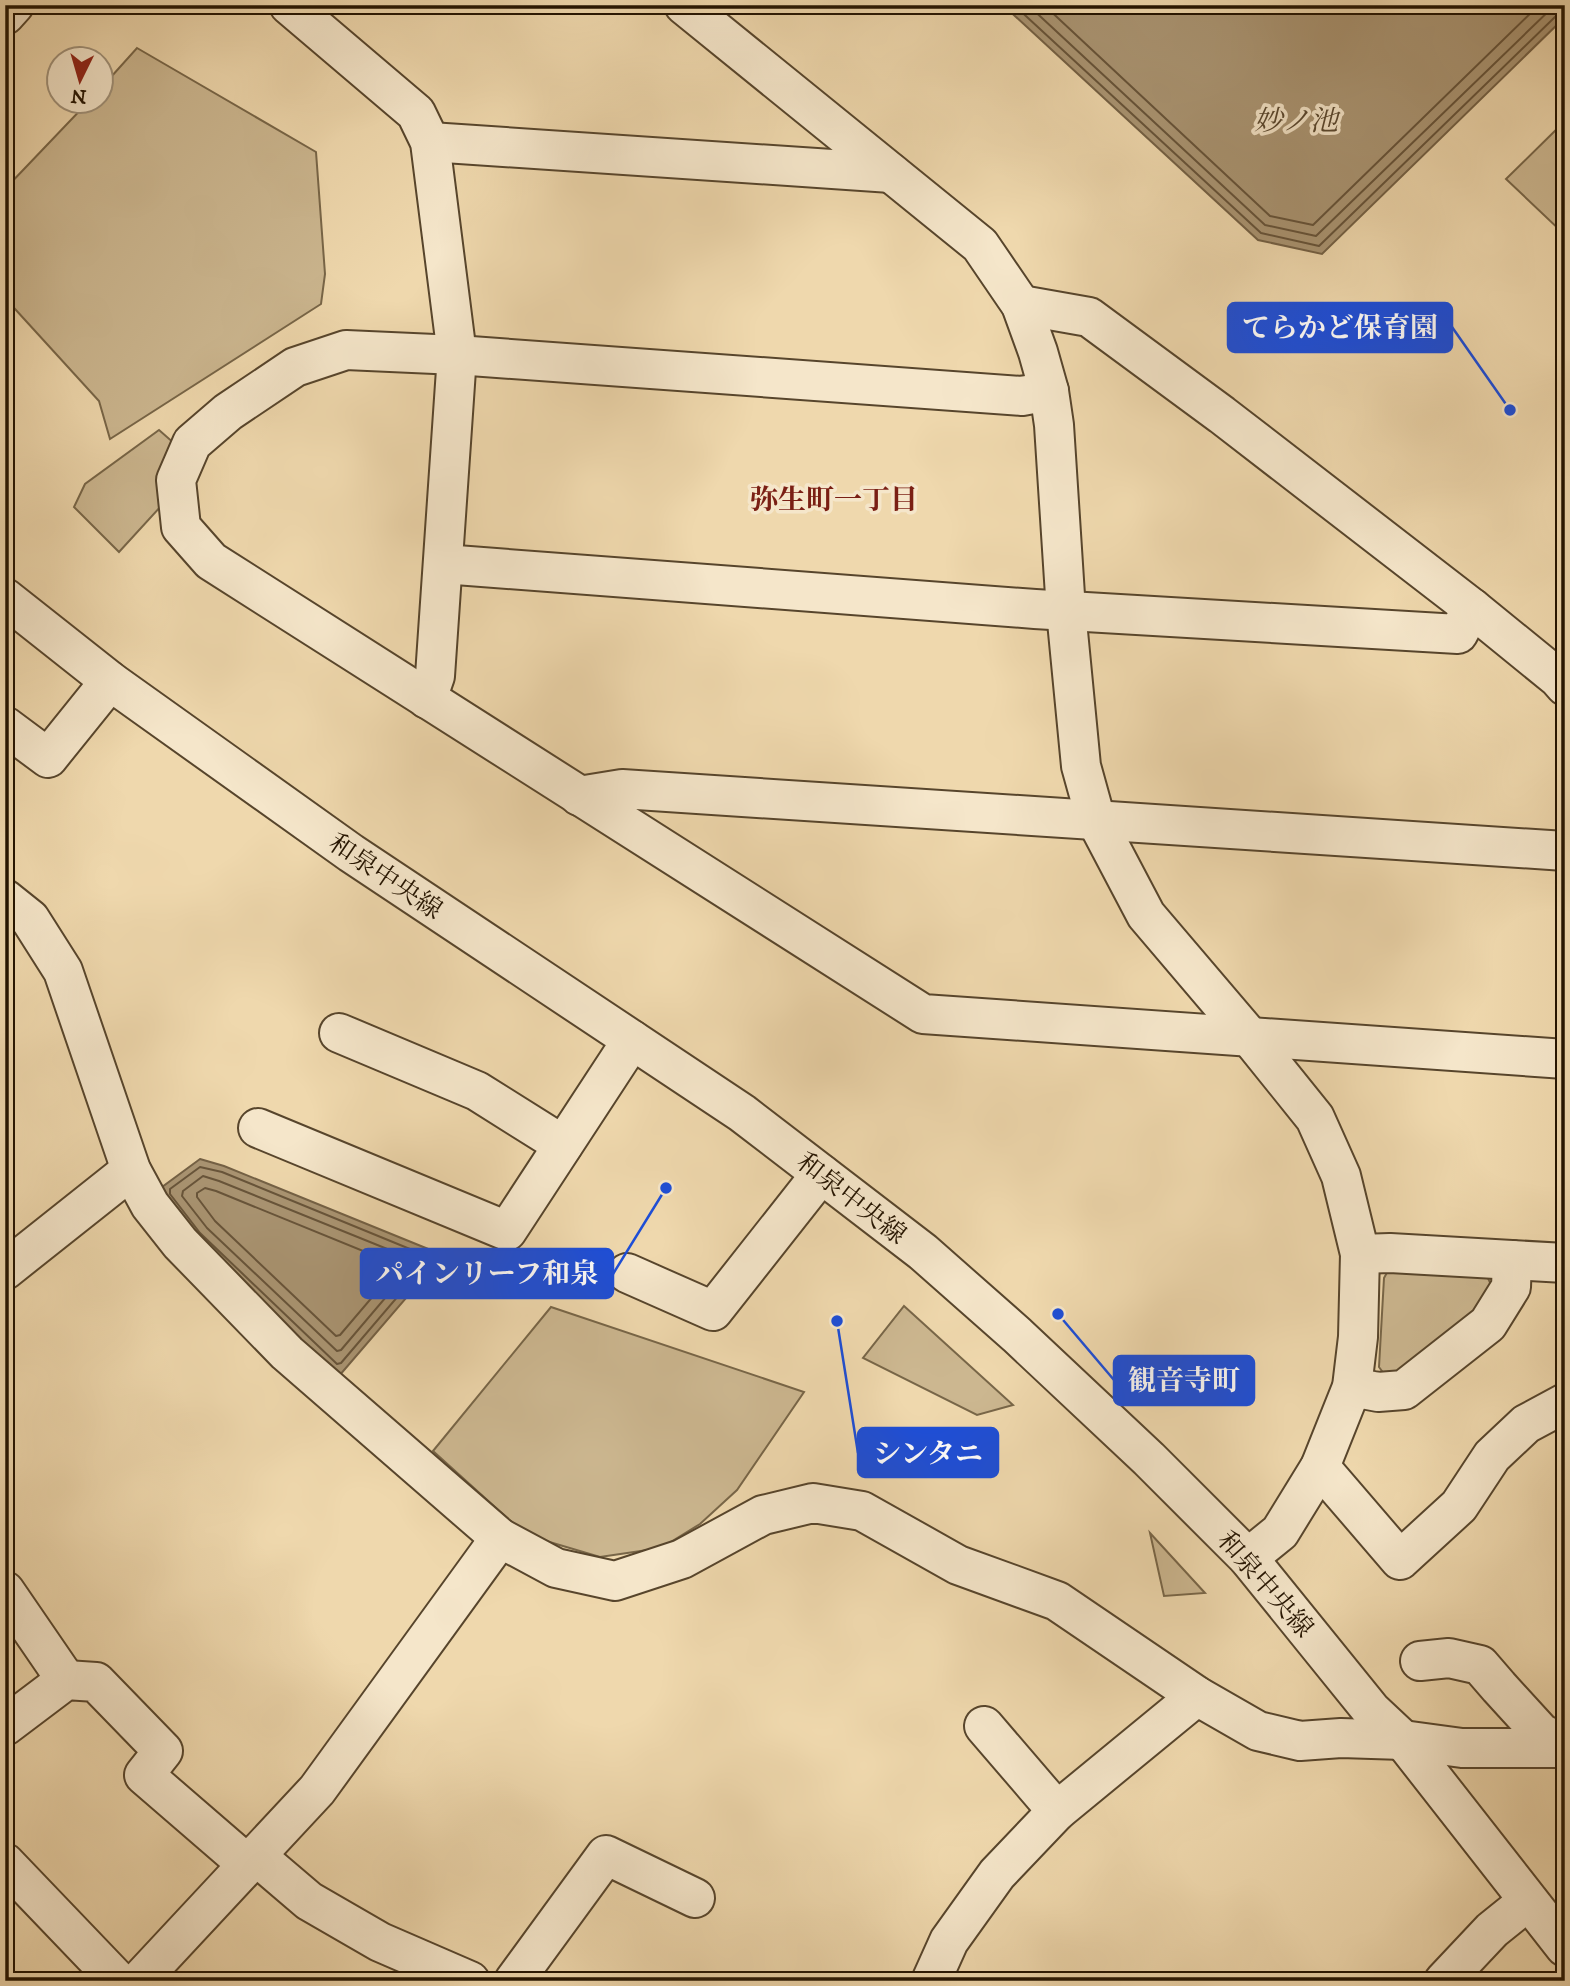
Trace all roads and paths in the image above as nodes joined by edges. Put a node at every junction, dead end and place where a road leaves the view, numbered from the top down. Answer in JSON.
{"nodes":[{"id":1,"x":14,"y":5,"type":"edge"},
{"id":2,"x":289,"y":5,"type":"edge"},
{"id":3,"x":684,"y":5,"type":"edge"},
{"id":4,"x":5,"y":15,"type":"edge"},
{"id":5,"x":430,"y":142,"type":"junction"},
{"id":6,"x":891,"y":173,"type":"junction"},
{"id":7,"x":1021,"y":304,"type":"junction"},
{"id":8,"x":457,"y":355,"type":"junction"},
{"id":9,"x":1049,"y":391,"type":"junction"},
{"id":10,"x":443,"y":564,"type":"junction"},
{"id":11,"x":6,"y":601,"type":"edge"},
{"id":12,"x":1472,"y":608,"type":"junction"},
{"id":13,"x":1066,"y":611,"type":"junction"},
{"id":14,"x":110,"y":681,"type":"junction"},
{"id":15,"x":1565,"y":686,"type":"edge"},
{"id":16,"x":427,"y":699,"type":"junction"},
{"id":17,"x":5,"y":726,"type":"edge"},
{"id":18,"x":579,"y":796,"type":"junction"},
{"id":19,"x":1096,"y":820,"type":"junction"},
{"id":20,"x":1565,"y":851,"type":"edge"},
{"id":21,"x":5,"y":899,"type":"edge"},
{"id":22,"x":339,"y":1034,"type":"dead end"},
{"id":23,"x":1249,"y":1036,"type":"junction"},
{"id":24,"x":632,"y":1040,"type":"junction"},
{"id":25,"x":1565,"y":1059,"type":"edge"},
{"id":26,"x":258,"y":1128,"type":"dead end"},
{"id":27,"x":563,"y":1145,"type":"junction"},
{"id":28,"x":131,"y":1170,"type":"junction"},
{"id":29,"x":821,"y":1174,"type":"junction"},
{"id":30,"x":1360,"y":1254,"type":"junction"},
{"id":31,"x":1512,"y":1261,"type":"junction"},
{"id":32,"x":1565,"y":1263,"type":"edge"},
{"id":33,"x":5,"y":1270,"type":"edge"},
{"id":34,"x":627,"y":1273,"type":"dead end"},
{"id":35,"x":1352,"y":1387,"type":"junction"},
{"id":36,"x":1565,"y":1403,"type":"edge"},
{"id":37,"x":1320,"y":1467,"type":"junction"},
{"id":38,"x":500,"y":1538,"type":"junction"},
{"id":39,"x":1248,"y":1558,"type":"junction"},
{"id":40,"x":5,"y":1591,"type":"edge"},
{"id":41,"x":1420,"y":1661,"type":"dead end"},
{"id":42,"x":66,"y":1680,"type":"junction"},
{"id":43,"x":1196,"y":1696,"type":"junction"},
{"id":44,"x":5,"y":1726,"type":"edge"},
{"id":45,"x":984,"y":1726,"type":"dead end"},
{"id":46,"x":1403,"y":1740,"type":"junction"},
{"id":47,"x":1565,"y":1746,"type":"edge"},
{"id":48,"x":1057,"y":1811,"type":"junction"},
{"id":49,"x":251,"y":1859,"type":"junction"},
{"id":50,"x":5,"y":1863,"type":"edge"},
{"id":51,"x":695,"y":1898,"type":"dead end"},
{"id":52,"x":1528,"y":1900,"type":"junction"},
{"id":53,"x":1565,"y":1947,"type":"edge"},
{"id":54,"x":118,"y":1981,"type":"edge"},
{"id":55,"x":139,"y":1981,"type":"edge"},
{"id":56,"x":470,"y":1981,"type":"edge"},
{"id":57,"x":514,"y":1981,"type":"edge"},
{"id":58,"x":931,"y":1981,"type":"edge"},
{"id":59,"x":1444,"y":1981,"type":"edge"}],
"edges":[{"from":1,"to":4,"type":"street"},
{"from":2,"to":5,"type":"street"},
{"from":3,"to":6,"type":"street"},
{"from":5,"to":6,"type":"street"},
{"from":5,"to":8,"type":"street"},
{"from":6,"to":7,"type":"street"},
{"from":7,"to":9,"type":"street"},
{"from":7,"to":12,"type":"street"},
{"from":8,"to":9,"type":"street"},
{"from":8,"to":10,"type":"street"},
{"from":8,"to":16,"type":"street"},
{"from":9,"to":13,"type":"street"},
{"from":10,"to":13,"type":"street"},
{"from":10,"to":16,"type":"street"},
{"from":11,"to":14,"type":"street","name":"和泉中央線"},
{"from":12,"to":13,"type":"street"},
{"from":12,"to":15,"type":"street"},
{"from":13,"to":19,"type":"street"},
{"from":14,"to":17,"type":"street"},
{"from":14,"to":24,"type":"street","name":"和泉中央線"},
{"from":16,"to":18,"type":"street"},
{"from":18,"to":19,"type":"street"},
{"from":18,"to":23,"type":"street"},
{"from":19,"to":20,"type":"street"},
{"from":19,"to":23,"type":"street"},
{"from":21,"to":28,"type":"street"},
{"from":22,"to":27,"type":"street"},
{"from":23,"to":25,"type":"street"},
{"from":23,"to":30,"type":"street"},
{"from":24,"to":27,"type":"street"},
{"from":24,"to":29,"type":"street","name":"和泉中央線"},
{"from":26,"to":27,"type":"street"},
{"from":28,"to":33,"type":"street"},
{"from":28,"to":38,"type":"street"},
{"from":29,"to":34,"type":"street"},
{"from":29,"to":39,"type":"street","name":"和泉中央線"},
{"from":30,"to":31,"type":"street"},
{"from":30,"to":35,"type":"street"},
{"from":31,"to":32,"type":"street"},
{"from":31,"to":35,"type":"street"},
{"from":35,"to":37,"type":"street"},
{"from":36,"to":37,"type":"street"},
{"from":37,"to":39,"type":"street"},
{"from":38,"to":43,"type":"street"},
{"from":38,"to":49,"type":"street"},
{"from":39,"to":46,"type":"street","name":"和泉中央線"},
{"from":40,"to":42,"type":"street"},
{"from":41,"to":47,"type":"street"},
{"from":42,"to":44,"type":"street"},
{"from":42,"to":49,"type":"street"},
{"from":43,"to":46,"type":"street"},
{"from":43,"to":48,"type":"street"},
{"from":45,"to":48,"type":"street"},
{"from":46,"to":47,"type":"street"},
{"from":46,"to":52,"type":"street","name":"和泉中央線"},
{"from":48,"to":58,"type":"street"},
{"from":49,"to":55,"type":"street"},
{"from":49,"to":56,"type":"street"},
{"from":50,"to":54,"type":"street"},
{"from":51,"to":57,"type":"street"},
{"from":52,"to":53,"type":"street","name":"和泉中央線"},
{"from":52,"to":59,"type":"street"}]}
